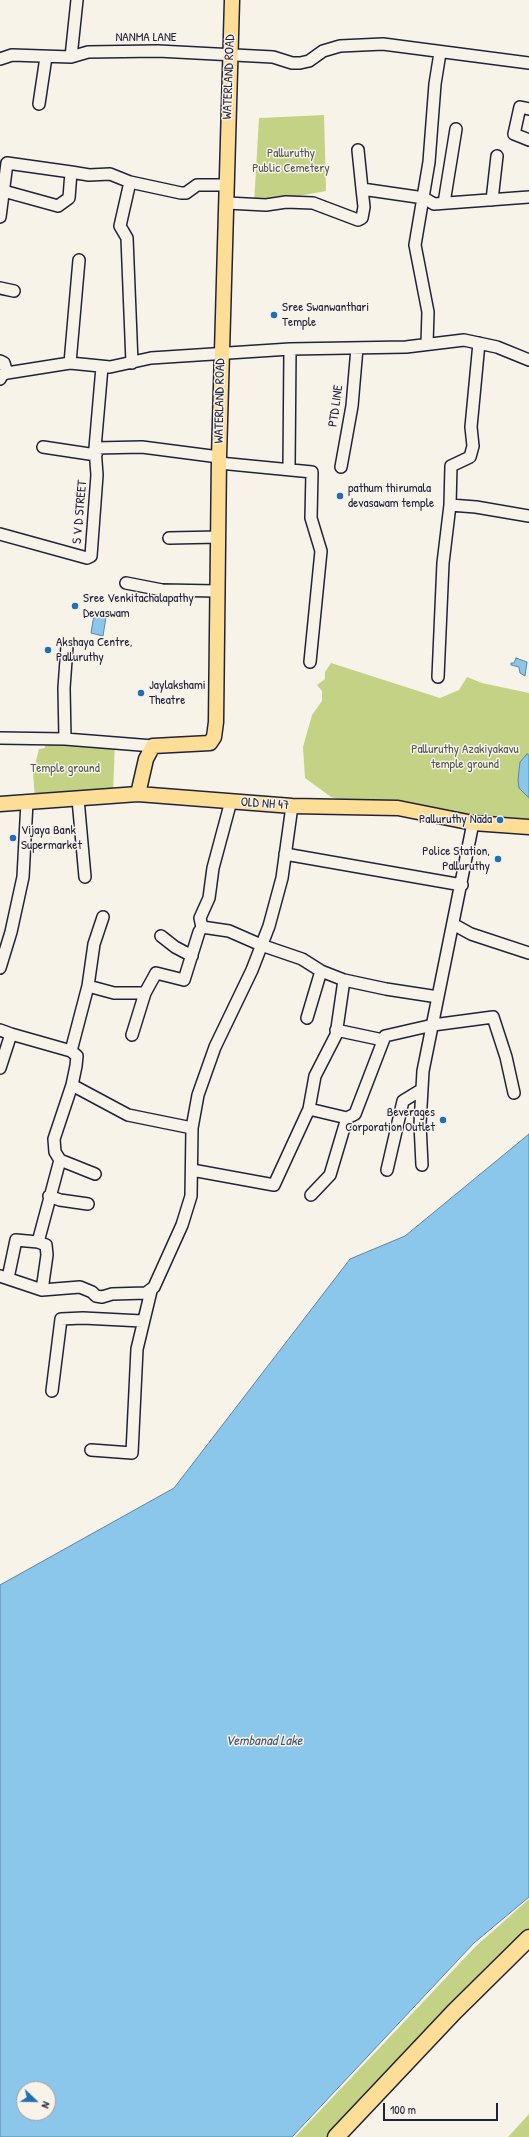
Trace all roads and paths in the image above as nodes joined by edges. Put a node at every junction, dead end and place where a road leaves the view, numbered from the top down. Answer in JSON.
{"nodes":[{"id":1,"x":77,"y":0,"type":"edge"},
{"id":2,"x":232,"y":0,"type":"edge"},
{"id":3,"x":440,"y":53,"type":"junction"},
{"id":4,"x":230,"y":54,"type":"junction"},
{"id":5,"x":46,"y":57,"type":"junction"},
{"id":6,"x":71,"y":57,"type":"junction"},
{"id":7,"x":0,"y":59,"type":"edge"},
{"id":8,"x":529,"y":63,"type":"edge"},
{"id":9,"x":40,"y":104,"type":"dead end"},
{"id":10,"x":529,"y":109,"type":"edge"},
{"id":11,"x":456,"y":129,"type":"dead end"},
{"id":12,"x":529,"y":140,"type":"edge"},
{"id":13,"x":358,"y":150,"type":"dead end"},
{"id":14,"x":497,"y":156,"type":"dead end"},
{"id":15,"x":4,"y":163,"type":"edge"},
{"id":16,"x":71,"y":172,"type":"junction"},
{"id":17,"x":130,"y":182,"type":"junction"},
{"id":18,"x":225,"y":185,"type":"junction"},
{"id":19,"x":362,"y":189,"type":"junction"},
{"id":20,"x":2,"y":191,"type":"edge"},
{"id":21,"x":529,"y":197,"type":"edge"},
{"id":22,"x":424,"y":198,"type":"junction"},
{"id":23,"x":492,"y":200,"type":"junction"},
{"id":24,"x":227,"y":203,"type":"junction"},
{"id":25,"x":444,"y":203,"type":"junction"},
{"id":26,"x":0,"y":217,"type":"edge"},
{"id":27,"x":79,"y":260,"type":"dead end"},
{"id":28,"x":0,"y":288,"type":"edge"},
{"id":29,"x":14,"y":291,"type":"dead end"},
{"id":30,"x":479,"y":343,"type":"junction"},
{"id":31,"x":427,"y":344,"type":"junction"},
{"id":32,"x":357,"y":348,"type":"junction"},
{"id":33,"x":290,"y":349,"type":"junction"},
{"id":34,"x":222,"y":354,"type":"junction"},
{"id":35,"x":529,"y":360,"type":"edge"},
{"id":36,"x":0,"y":361,"type":"edge"},
{"id":37,"x":70,"y":363,"type":"junction"},
{"id":38,"x":132,"y":363,"type":"junction"},
{"id":39,"x":102,"y":366,"type":"junction"},
{"id":40,"x":4,"y":376,"type":"edge"},
{"id":41,"x":43,"y":447,"type":"dead end"},
{"id":42,"x":95,"y":451,"type":"junction"},
{"id":43,"x":219,"y":460,"type":"junction"},
{"id":44,"x":341,"y":467,"type":"dead end"},
{"id":45,"x":288,"y":469,"type":"junction"},
{"id":46,"x":450,"y":505,"type":"junction"},
{"id":47,"x":529,"y":516,"type":"edge"},
{"id":48,"x":1,"y":534,"type":"edge"},
{"id":49,"x":219,"y":537,"type":"junction"},
{"id":50,"x":169,"y":538,"type":"dead end"},
{"id":51,"x":0,"y":545,"type":"edge"},
{"id":52,"x":126,"y":583,"type":"dead end"},
{"id":53,"x":217,"y":591,"type":"junction"},
{"id":54,"x":67,"y":646,"type":"dead end"},
{"id":55,"x":310,"y":662,"type":"dead end"},
{"id":56,"x":438,"y":677,"type":"dead end"},
{"id":57,"x":0,"y":738,"type":"edge"},
{"id":58,"x":65,"y":739,"type":"junction"},
{"id":59,"x":153,"y":746,"type":"junction"},
{"id":60,"x":138,"y":794,"type":"junction"},
{"id":61,"x":78,"y":799,"type":"junction"},
{"id":62,"x":231,"y":801,"type":"junction"},
{"id":63,"x":26,"y":802,"type":"junction"},
{"id":64,"x":0,"y":804,"type":"edge"},
{"id":65,"x":292,"y":806,"type":"junction"},
{"id":66,"x":473,"y":823,"type":"junction"},
{"id":67,"x":529,"y":827,"type":"edge"},
{"id":68,"x":285,"y":854,"type":"junction"},
{"id":69,"x":86,"y":877,"type":"dead end"},
{"id":70,"x":462,"y":886,"type":"junction"},
{"id":71,"x":103,"y":918,"type":"dead end"},
{"id":72,"x":453,"y":924,"type":"junction"},
{"id":73,"x":202,"y":927,"type":"junction"},
{"id":74,"x":160,"y":936,"type":"dead end"},
{"id":75,"x":261,"y":945,"type":"junction"},
{"id":76,"x":529,"y":953,"type":"edge"},
{"id":77,"x":192,"y":956,"type":"junction"},
{"id":78,"x":0,"y":965,"type":"edge"},
{"id":79,"x":321,"y":971,"type":"junction"},
{"id":80,"x":344,"y":980,"type":"junction"},
{"id":81,"x":88,"y":986,"type":"junction"},
{"id":82,"x":145,"y":994,"type":"junction"},
{"id":83,"x":438,"y":997,"type":"junction"},
{"id":84,"x":307,"y":1018,"type":"dead end"},
{"id":85,"x":433,"y":1025,"type":"junction"},
{"id":86,"x":0,"y":1030,"type":"edge"},
{"id":87,"x":336,"y":1030,"type":"junction"},
{"id":88,"x":11,"y":1034,"type":"junction"},
{"id":89,"x":132,"y":1035,"type":"dead end"},
{"id":90,"x":383,"y":1040,"type":"junction"},
{"id":91,"x":70,"y":1051,"type":"junction"},
{"id":92,"x":0,"y":1068,"type":"edge"},
{"id":93,"x":72,"y":1086,"type":"junction"},
{"id":94,"x":421,"y":1090,"type":"junction"},
{"id":95,"x":514,"y":1093,"type":"dead end"},
{"id":96,"x":309,"y":1109,"type":"junction"},
{"id":97,"x":347,"y":1118,"type":"junction"},
{"id":98,"x":192,"y":1128,"type":"junction"},
{"id":99,"x":60,"y":1160,"type":"junction"},
{"id":100,"x":422,"y":1165,"type":"dead end"},
{"id":101,"x":192,"y":1170,"type":"junction"},
{"id":102,"x":387,"y":1170,"type":"dead end"},
{"id":103,"x":95,"y":1174,"type":"dead end"},
{"id":104,"x":311,"y":1195,"type":"dead end"},
{"id":105,"x":49,"y":1196,"type":"junction"},
{"id":106,"x":88,"y":1204,"type":"dead end"},
{"id":107,"x":38,"y":1242,"type":"junction"},
{"id":108,"x":4,"y":1277,"type":"edge"},
{"id":109,"x":42,"y":1290,"type":"junction"},
{"id":110,"x":151,"y":1291,"type":"junction"},
{"id":111,"x":142,"y":1321,"type":"junction"},
{"id":112,"x":52,"y":1391,"type":"dead end"},
{"id":113,"x":91,"y":1450,"type":"dead end"},
{"id":114,"x":529,"y":1938,"type":"edge"},
{"id":115,"x":336,"y":2137,"type":"edge"}],
"edges":[{"from":1,"to":6,"type":"street"},
{"from":2,"to":4,"type":"main road","name":"WATERLAND ROAD"},
{"from":3,"to":4,"type":"street","name":"NANMA LANE"},
{"from":3,"to":8,"type":"street"},
{"from":3,"to":22,"type":"street"},
{"from":4,"to":6,"type":"street","name":"NANMA LANE"},
{"from":4,"to":18,"type":"main road","name":"WATERLAND ROAD"},
{"from":5,"to":6,"type":"street","name":"NANMA LANE"},
{"from":5,"to":7,"type":"street","name":"NANMA LANE"},
{"from":5,"to":9,"type":"street"},
{"from":10,"to":12,"type":"street"},
{"from":11,"to":25,"type":"street"},
{"from":13,"to":19,"type":"street"},
{"from":14,"to":23,"type":"street"},
{"from":15,"to":16,"type":"street"},
{"from":15,"to":20,"type":"street"},
{"from":16,"to":17,"type":"street"},
{"from":16,"to":20,"type":"street"},
{"from":17,"to":18,"type":"street"},
{"from":17,"to":38,"type":"street"},
{"from":18,"to":24,"type":"main road","name":"WATERLAND ROAD"},
{"from":19,"to":22,"type":"street"},
{"from":19,"to":24,"type":"street"},
{"from":20,"to":26,"type":"street"},
{"from":21,"to":23,"type":"street"},
{"from":22,"to":25,"type":"street"},
{"from":22,"to":31,"type":"street"},
{"from":23,"to":25,"type":"street"},
{"from":24,"to":34,"type":"main road","name":"WATERLAND ROAD"},
{"from":27,"to":37,"type":"street"},
{"from":28,"to":29,"type":"street"},
{"from":30,"to":31,"type":"street"},
{"from":30,"to":35,"type":"street"},
{"from":30,"to":46,"type":"street"},
{"from":31,"to":32,"type":"street"},
{"from":32,"to":33,"type":"street"},
{"from":32,"to":44,"type":"street","name":"PTD LINE"},
{"from":33,"to":34,"type":"street"},
{"from":33,"to":45,"type":"street"},
{"from":34,"to":38,"type":"street"},
{"from":34,"to":43,"type":"main road","name":"WATERLAND ROAD"},
{"from":36,"to":40,"type":"street"},
{"from":37,"to":39,"type":"street"},
{"from":37,"to":40,"type":"street"},
{"from":38,"to":39,"type":"street"},
{"from":39,"to":42,"type":"street","name":"S V D STREET"},
{"from":41,"to":42,"type":"street"},
{"from":42,"to":43,"type":"street"},
{"from":42,"to":48,"type":"street","name":"S V D STREET"},
{"from":43,"to":45,"type":"street"},
{"from":43,"to":49,"type":"main road","name":"WATERLAND ROAD"},
{"from":45,"to":55,"type":"street"},
{"from":46,"to":47,"type":"street"},
{"from":46,"to":56,"type":"street"},
{"from":48,"to":51,"type":"street","name":"S V D STREET"},
{"from":49,"to":50,"type":"street"},
{"from":49,"to":53,"type":"main road","name":"WATERLAND ROAD"},
{"from":52,"to":53,"type":"street"},
{"from":53,"to":59,"type":"main road","name":"WATERLAND ROAD"},
{"from":54,"to":58,"type":"street"},
{"from":57,"to":58,"type":"street"},
{"from":58,"to":59,"type":"street"},
{"from":59,"to":60,"type":"main road"},
{"from":60,"to":61,"type":"main road","name":"OLD NH 47"},
{"from":60,"to":62,"type":"main road","name":"OLD NH 47"},
{"from":61,"to":63,"type":"main road","name":"OLD NH 47"},
{"from":61,"to":69,"type":"street"},
{"from":62,"to":65,"type":"main road","name":"OLD NH 47"},
{"from":62,"to":73,"type":"street"},
{"from":63,"to":64,"type":"main road","name":"OLD NH 47"},
{"from":63,"to":78,"type":"street"},
{"from":65,"to":66,"type":"main road","name":"OLD NH 47"},
{"from":65,"to":68,"type":"street"},
{"from":66,"to":67,"type":"main road","name":"OLD NH 47"},
{"from":66,"to":70,"type":"street"},
{"from":68,"to":70,"type":"street"},
{"from":68,"to":75,"type":"street"},
{"from":70,"to":72,"type":"street"},
{"from":71,"to":81,"type":"street"},
{"from":72,"to":76,"type":"street"},
{"from":72,"to":83,"type":"street"},
{"from":73,"to":75,"type":"street"},
{"from":73,"to":77,"type":"street"},
{"from":74,"to":77,"type":"street"},
{"from":75,"to":79,"type":"street"},
{"from":75,"to":98,"type":"street"},
{"from":77,"to":82,"type":"street"},
{"from":79,"to":80,"type":"street"},
{"from":79,"to":84,"type":"street"},
{"from":80,"to":83,"type":"street"},
{"from":80,"to":87,"type":"street"},
{"from":81,"to":82,"type":"street"},
{"from":81,"to":91,"type":"street"},
{"from":82,"to":89,"type":"street"},
{"from":83,"to":85,"type":"street"},
{"from":85,"to":90,"type":"street"},
{"from":85,"to":94,"type":"street"},
{"from":85,"to":95,"type":"street"},
{"from":86,"to":88,"type":"street"},
{"from":87,"to":90,"type":"street"},
{"from":87,"to":96,"type":"street"},
{"from":88,"to":91,"type":"street"},
{"from":88,"to":92,"type":"street"},
{"from":90,"to":97,"type":"street"},
{"from":91,"to":93,"type":"street"},
{"from":93,"to":98,"type":"street"},
{"from":93,"to":99,"type":"street"},
{"from":94,"to":100,"type":"street"},
{"from":94,"to":102,"type":"street"},
{"from":96,"to":97,"type":"street"},
{"from":96,"to":101,"type":"street"},
{"from":97,"to":104,"type":"street"},
{"from":98,"to":101,"type":"street"},
{"from":99,"to":103,"type":"street"},
{"from":99,"to":105,"type":"street"},
{"from":101,"to":110,"type":"street"},
{"from":105,"to":106,"type":"street"},
{"from":105,"to":107,"type":"street"},
{"from":107,"to":108,"type":"street"},
{"from":107,"to":109,"type":"street"},
{"from":108,"to":109,"type":"street"},
{"from":109,"to":110,"type":"street"},
{"from":110,"to":111,"type":"street"},
{"from":111,"to":112,"type":"street"},
{"from":111,"to":113,"type":"street"},
{"from":114,"to":115,"type":"highway"}]}
